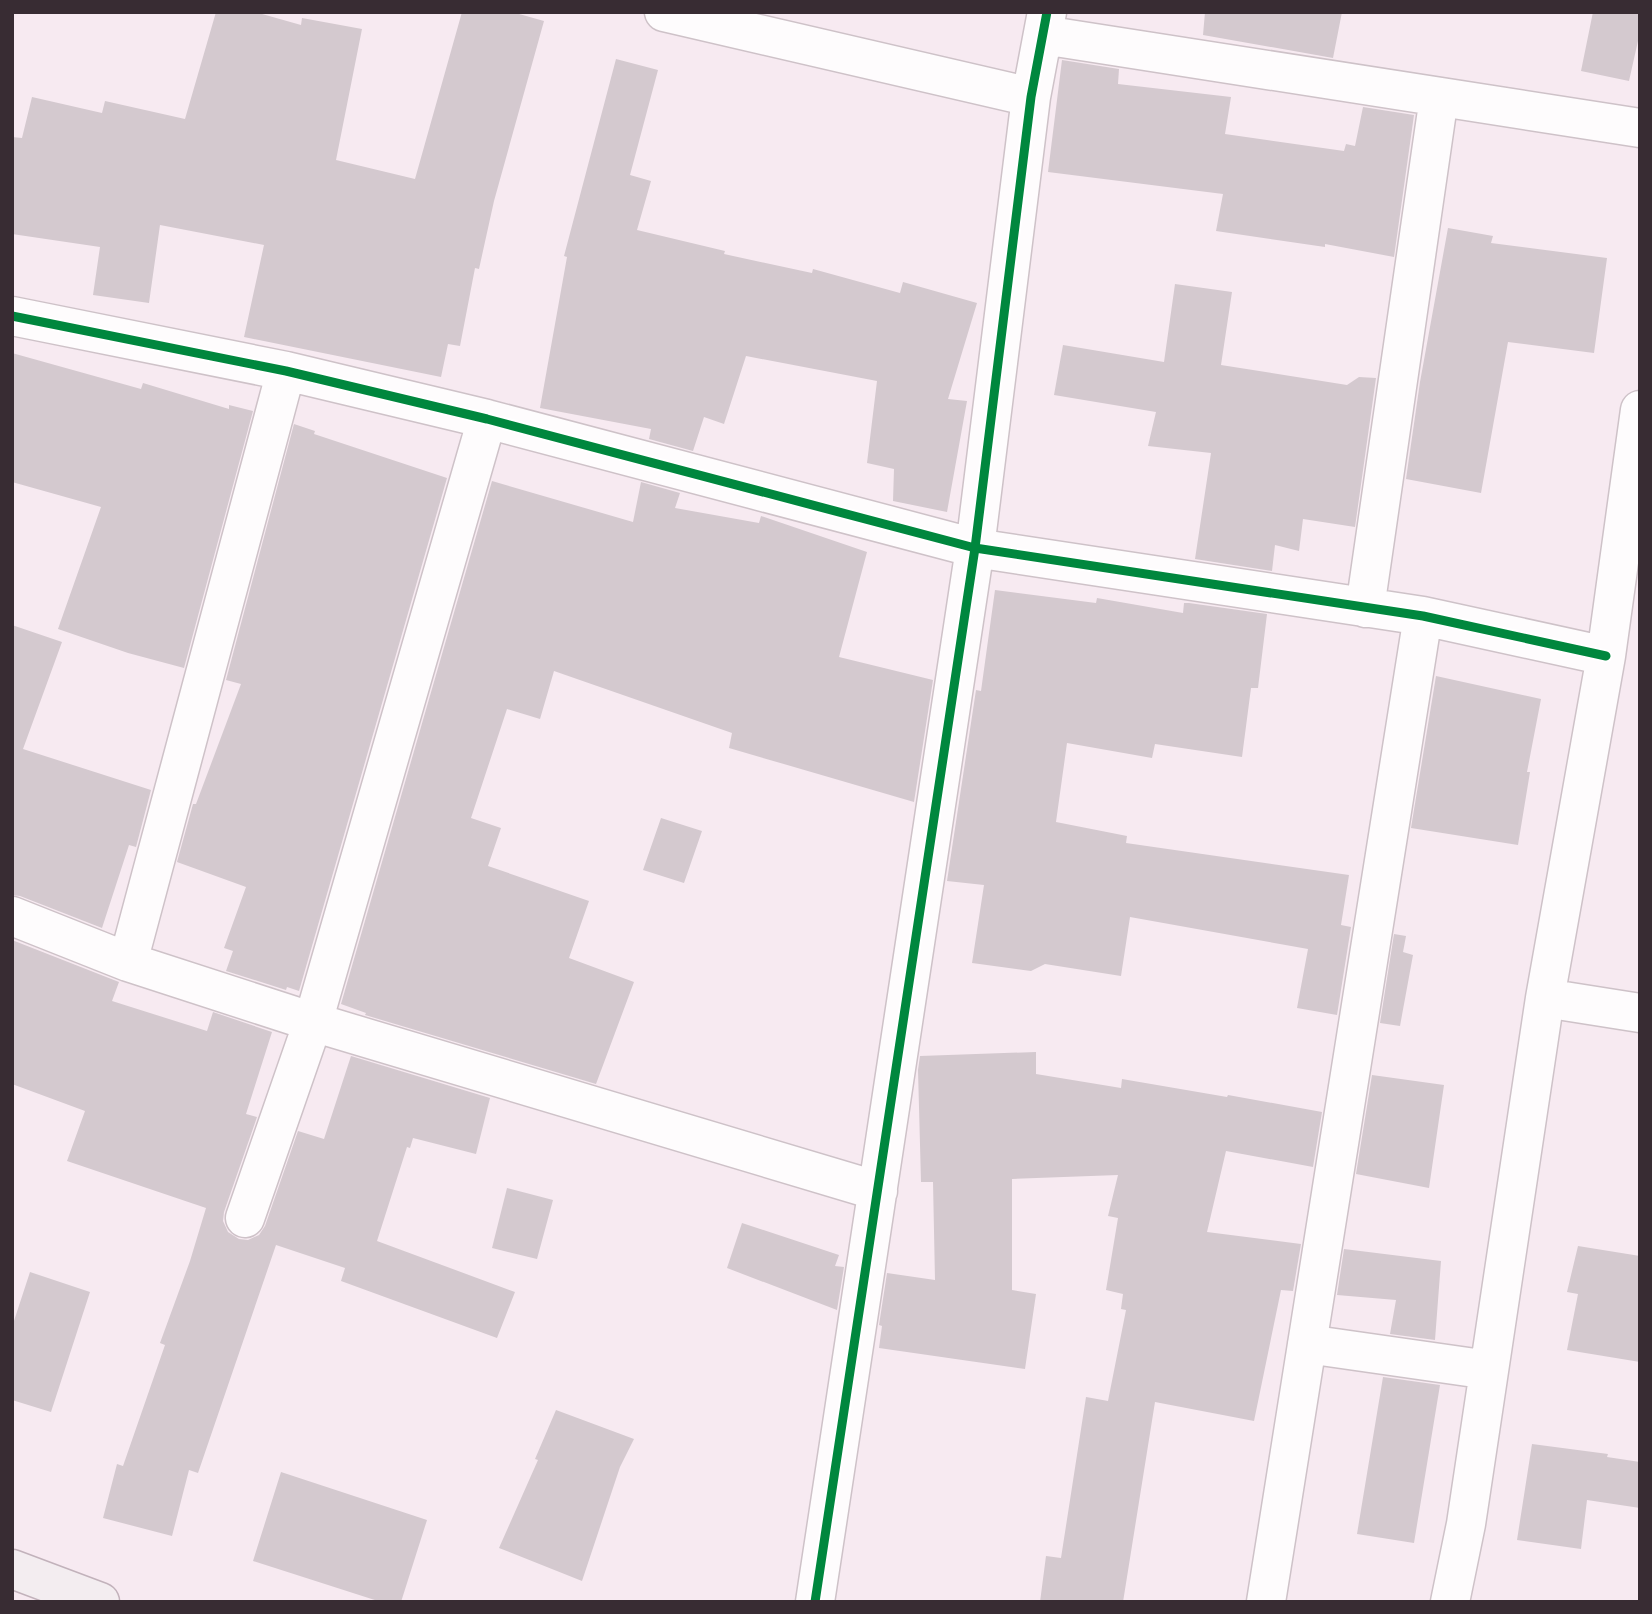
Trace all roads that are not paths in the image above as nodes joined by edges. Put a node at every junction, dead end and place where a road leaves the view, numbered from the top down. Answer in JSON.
{"nodes":[{"id":1,"x":664,"y":12,"type":"edge"},
{"id":2,"x":1045,"y":24,"type":"edge"},
{"id":3,"x":1031,"y":97,"type":"junction"},
{"id":4,"x":1439,"y":97,"type":"junction"},
{"id":5,"x":1640,"y":128,"type":"edge"},
{"id":6,"x":12,"y":316,"type":"edge"},
{"id":7,"x":286,"y":371,"type":"junction"},
{"id":8,"x":1640,"y":410,"type":"edge"},
{"id":9,"x":487,"y":419,"type":"junction"},
{"id":10,"x":975,"y":548,"type":"junction"},
{"id":11,"x":1365,"y":608,"type":"junction"},
{"id":12,"x":1423,"y":616,"type":"junction"},
{"id":13,"x":1606,"y":656,"type":"junction"},
{"id":14,"x":12,"y":916,"type":"edge"},
{"id":15,"x":128,"y":962,"type":"junction"},
{"id":16,"x":1545,"y":998,"type":"junction"},
{"id":17,"x":1640,"y":1013,"type":"edge"},
{"id":18,"x":313,"y":1022,"type":"junction"},
{"id":19,"x":878,"y":1191,"type":"junction"},
{"id":20,"x":245,"y":1218,"type":"dead end"},
{"id":21,"x":1307,"y":1344,"type":"junction"},
{"id":22,"x":1489,"y":1370,"type":"junction"},
{"id":23,"x":12,"y":1569,"type":"edge"},
{"id":24,"x":85,"y":1599,"type":"edge"},
{"id":25,"x":815,"y":1602,"type":"edge"},
{"id":26,"x":1266,"y":1602,"type":"edge"},
{"id":27,"x":1450,"y":1602,"type":"edge"}],
"edges":[{"from":1,"to":3,"type":"street"},
{"from":2,"to":3,"type":"street"},
{"from":2,"to":4,"type":"street"},
{"from":3,"to":10,"type":"street"},
{"from":4,"to":5,"type":"street"},
{"from":4,"to":11,"type":"street"},
{"from":6,"to":7,"type":"street"},
{"from":7,"to":9,"type":"street"},
{"from":7,"to":15,"type":"street"},
{"from":8,"to":13,"type":"street"},
{"from":9,"to":10,"type":"street"},
{"from":9,"to":18,"type":"street"},
{"from":10,"to":11,"type":"street"},
{"from":10,"to":19,"type":"street"},
{"from":11,"to":12,"type":"street"},
{"from":12,"to":13,"type":"street"},
{"from":12,"to":21,"type":"street"},
{"from":13,"to":16,"type":"street"},
{"from":14,"to":15,"type":"street"},
{"from":15,"to":18,"type":"street"},
{"from":16,"to":17,"type":"street"},
{"from":16,"to":22,"type":"street"},
{"from":18,"to":19,"type":"street"},
{"from":18,"to":20,"type":"street"},
{"from":19,"to":25,"type":"street"},
{"from":21,"to":22,"type":"street"},
{"from":21,"to":26,"type":"street"},
{"from":22,"to":27,"type":"street"},
{"from":23,"to":24,"type":"main road"}]}
